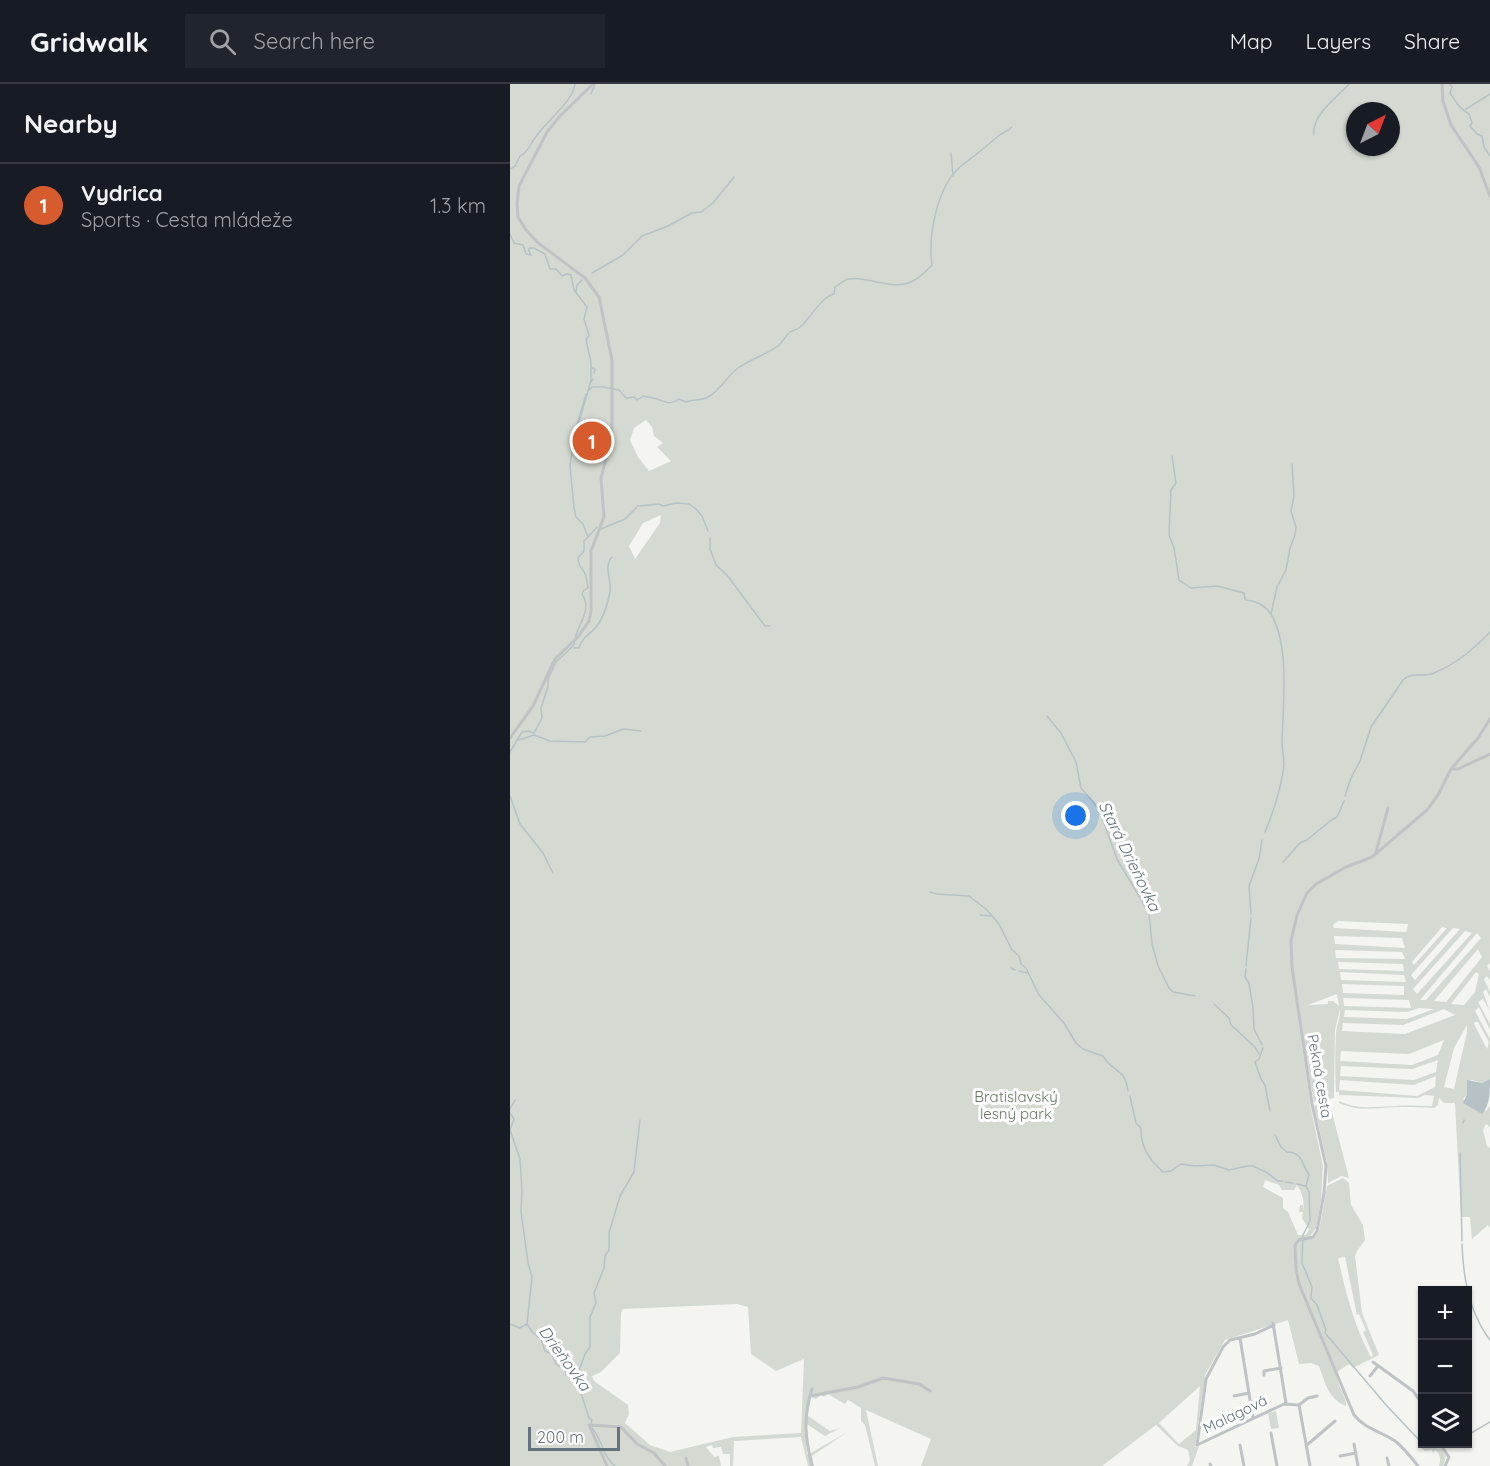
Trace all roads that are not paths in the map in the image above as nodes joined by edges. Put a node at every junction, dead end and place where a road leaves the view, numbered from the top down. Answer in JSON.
{"nodes":[{"id":1,"x":593,"y":84,"type":"edge"},
{"id":2,"x":1442,"y":84,"type":"edge"},
{"id":3,"x":1490,"y":196,"type":"edge"},
{"id":4,"x":1490,"y":719,"type":"edge"},
{"id":5,"x":510,"y":738,"type":"edge"},
{"id":6,"x":1490,"y":754,"type":"edge"},
{"id":7,"x":1451,"y":769,"type":"junction"},
{"id":8,"x":1388,"y":808,"type":"dead end"},
{"id":9,"x":1376,"y":854,"type":"junction"},
{"id":10,"x":1240,"y":1338,"type":"junction"},
{"id":11,"x":1373,"y":1362,"type":"dead end"},
{"id":12,"x":1378,"y":1366,"type":"junction"},
{"id":13,"x":1281,"y":1368,"type":"junction"},
{"id":14,"x":1264,"y":1375,"type":"dead end"},
{"id":15,"x":1370,"y":1376,"type":"dead end"},
{"id":16,"x":812,"y":1389,"type":"dead end"},
{"id":17,"x":930,"y":1391,"type":"dead end"},
{"id":18,"x":1249,"y":1393,"type":"junction"},
{"id":19,"x":810,"y":1396,"type":"junction"},
{"id":20,"x":1234,"y":1396,"type":"dead end"},
{"id":21,"x":1317,"y":1396,"type":"dead end"},
{"id":22,"x":1418,"y":1398,"type":"edge"},
{"id":23,"x":1286,"y":1403,"type":"junction"},
{"id":24,"x":1299,"y":1405,"type":"junction"},
{"id":25,"x":1253,"y":1418,"type":"junction"},
{"id":26,"x":1335,"y":1421,"type":"dead end"},
{"id":27,"x":1271,"y":1433,"type":"dead end"},
{"id":28,"x":1354,"y":1444,"type":"dead end"},
{"id":29,"x":1240,"y":1445,"type":"dead end"},
{"id":30,"x":1306,"y":1446,"type":"junction"},
{"id":31,"x":1443,"y":1448,"type":"edge"},
{"id":32,"x":1356,"y":1454,"type":"junction"},
{"id":33,"x":1340,"y":1456,"type":"dead end"},
{"id":34,"x":686,"y":1458,"type":"dead end"},
{"id":35,"x":1387,"y":1458,"type":"dead end"},
{"id":36,"x":607,"y":1466,"type":"edge"},
{"id":37,"x":665,"y":1466,"type":"edge"},
{"id":38,"x":688,"y":1466,"type":"edge"},
{"id":39,"x":812,"y":1466,"type":"edge"},
{"id":40,"x":1244,"y":1466,"type":"edge"},
{"id":41,"x":1277,"y":1466,"type":"edge"},
{"id":42,"x":1310,"y":1466,"type":"edge"},
{"id":43,"x":1358,"y":1466,"type":"edge"},
{"id":44,"x":1389,"y":1466,"type":"edge"},
{"id":45,"x":1418,"y":1466,"type":"edge"},
{"id":46,"x":1445,"y":1466,"type":"edge"}],
"edges":[{"from":1,"to":5,"type":"street"},
{"from":2,"to":3,"type":"street"},
{"from":4,"to":7,"type":"street","name":"Pekná cesta"},
{"from":6,"to":7,"type":"street"},
{"from":7,"to":9,"type":"street","name":"Pekná cesta"},
{"from":8,"to":9,"type":"street"},
{"from":9,"to":45,"type":"street","name":"Pekná cesta"},
{"from":10,"to":13,"type":"street"},
{"from":10,"to":18,"type":"street"},
{"from":10,"to":25,"type":"street","name":"Malagová"},
{"from":11,"to":12,"type":"street"},
{"from":12,"to":15,"type":"street"},
{"from":12,"to":22,"type":"street"},
{"from":13,"to":14,"type":"street"},
{"from":13,"to":23,"type":"street"},
{"from":16,"to":19,"type":"street"},
{"from":17,"to":19,"type":"street"},
{"from":18,"to":20,"type":"street"},
{"from":18,"to":25,"type":"street"},
{"from":19,"to":39,"type":"street"},
{"from":21,"to":24,"type":"street"},
{"from":23,"to":24,"type":"street","name":"Malagová"},
{"from":23,"to":25,"type":"street","name":"Malagová"},
{"from":24,"to":30,"type":"street"},
{"from":26,"to":30,"type":"street"},
{"from":27,"to":41,"type":"street"},
{"from":28,"to":32,"type":"street"},
{"from":29,"to":40,"type":"street"},
{"from":30,"to":42,"type":"street"},
{"from":31,"to":46,"type":"street"},
{"from":32,"to":33,"type":"street"},
{"from":32,"to":43,"type":"street"},
{"from":34,"to":38,"type":"street"},
{"from":35,"to":44,"type":"street"},
{"from":36,"to":37,"type":"street"}]}
